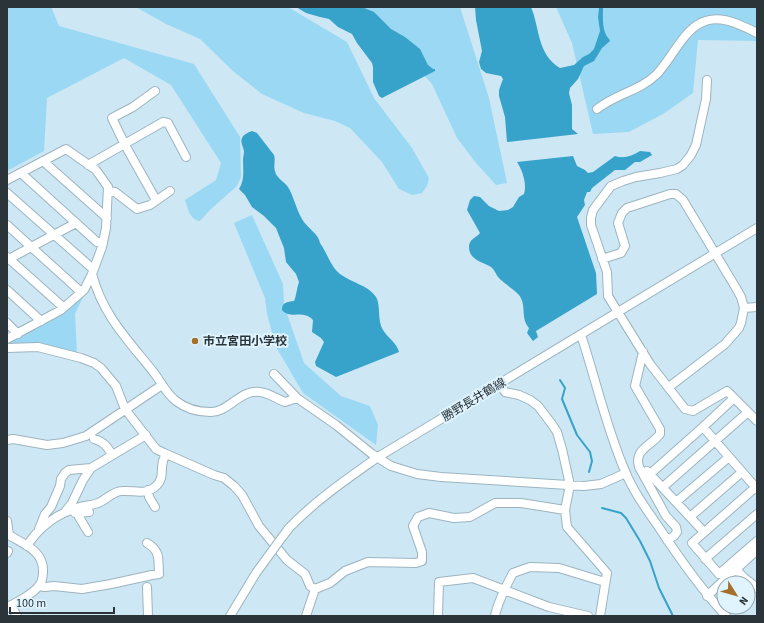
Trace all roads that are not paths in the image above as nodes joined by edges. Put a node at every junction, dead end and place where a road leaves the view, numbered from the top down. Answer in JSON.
{"nodes":[{"id":1,"x":757,"y":33,"type":"edge"},
{"id":2,"x":708,"y":80,"type":"dead end"},
{"id":3,"x":155,"y":91,"type":"dead end"},
{"id":4,"x":597,"y":109,"type":"dead end"},
{"id":5,"x":125,"y":145,"type":"junction"},
{"id":6,"x":186,"y":157,"type":"dead end"},
{"id":7,"x":43,"y":161,"type":"junction"},
{"id":8,"x":88,"y":165,"type":"junction"},
{"id":9,"x":21,"y":173,"type":"junction"},
{"id":10,"x":7,"y":180,"type":"edge"},
{"id":11,"x":108,"y":191,"type":"junction"},
{"id":12,"x":170,"y":191,"type":"dead end"},
{"id":13,"x":7,"y":193,"type":"edge"},
{"id":14,"x":156,"y":200,"type":"junction"},
{"id":15,"x":106,"y":218,"type":"junction"},
{"id":16,"x":76,"y":223,"type":"junction"},
{"id":17,"x":7,"y":224,"type":"edge"},
{"id":18,"x":757,"y":228,"type":"edge"},
{"id":19,"x":54,"y":235,"type":"junction"},
{"id":20,"x":103,"y":243,"type":"junction"},
{"id":21,"x":32,"y":247,"type":"junction"},
{"id":22,"x":715,"y":253,"type":"junction"},
{"id":23,"x":8,"y":259,"type":"edge"},
{"id":24,"x":602,"y":259,"type":"junction"},
{"id":25,"x":93,"y":272,"type":"junction"},
{"id":26,"x":7,"y":290,"type":"edge"},
{"id":27,"x":81,"y":292,"type":"junction"},
{"id":28,"x":64,"y":307,"type":"junction"},
{"id":29,"x":757,"y":307,"type":"edge"},
{"id":30,"x":744,"y":308,"type":"junction"},
{"id":31,"x":617,"y":312,"type":"junction"},
{"id":32,"x":41,"y":321,"type":"junction"},
{"id":33,"x":7,"y":323,"type":"edge"},
{"id":34,"x":18,"y":334,"type":"junction"},
{"id":35,"x":581,"y":335,"type":"junction"},
{"id":36,"x":7,"y":339,"type":"edge"},
{"id":37,"x":7,"y":348,"type":"edge"},
{"id":38,"x":643,"y":352,"type":"junction"},
{"id":39,"x":274,"y":374,"type":"dead end"},
{"id":40,"x":500,"y":384,"type":"junction"},
{"id":41,"x":162,"y":385,"type":"junction"},
{"id":42,"x":669,"y":387,"type":"junction"},
{"id":43,"x":297,"y":398,"type":"junction"},
{"id":44,"x":734,"y":398,"type":"junction"},
{"id":45,"x":125,"y":409,"type":"junction"},
{"id":46,"x":748,"y":412,"type":"junction"},
{"id":47,"x":757,"y":421,"type":"edge"},
{"id":48,"x":703,"y":427,"type":"junction"},
{"id":49,"x":146,"y":435,"type":"junction"},
{"id":50,"x":94,"y":439,"type":"dead end"},
{"id":51,"x":7,"y":440,"type":"edge"},
{"id":52,"x":716,"y":442,"type":"junction"},
{"id":53,"x":166,"y":454,"type":"junction"},
{"id":54,"x":112,"y":455,"type":"junction"},
{"id":55,"x":378,"y":457,"type":"junction"},
{"id":56,"x":729,"y":457,"type":"junction"},
{"id":57,"x":637,"y":460,"type":"junction"},
{"id":58,"x":91,"y":468,"type":"junction"},
{"id":59,"x":742,"y":472,"type":"junction"},
{"id":60,"x":626,"y":473,"type":"junction"},
{"id":61,"x":650,"y":474,"type":"junction"},
{"id":62,"x":570,"y":485,"type":"junction"},
{"id":63,"x":662,"y":487,"type":"junction"},
{"id":64,"x":757,"y":487,"type":"edge"},
{"id":65,"x":148,"y":490,"type":"junction"},
{"id":66,"x":676,"y":502,"type":"junction"},
{"id":67,"x":155,"y":507,"type":"dead end"},
{"id":68,"x":565,"y":510,"type":"junction"},
{"id":69,"x":63,"y":514,"type":"junction"},
{"id":70,"x":757,"y":514,"type":"edge"},
{"id":71,"x":690,"y":517,"type":"junction"},
{"id":72,"x":7,"y":521,"type":"edge"},
{"id":73,"x":37,"y":532,"type":"junction"},
{"id":74,"x":88,"y":532,"type":"dead end"},
{"id":75,"x":704,"y":532,"type":"junction"},
{"id":76,"x":8,"y":535,"type":"edge"},
{"id":77,"x":667,"y":540,"type":"junction"},
{"id":78,"x":757,"y":541,"type":"edge"},
{"id":79,"x":147,"y":543,"type":"dead end"},
{"id":80,"x":27,"y":546,"type":"junction"},
{"id":81,"x":757,"y":550,"type":"edge"},
{"id":82,"x":705,"y":559,"type":"junction"},
{"id":83,"x":736,"y":569,"type":"junction"},
{"id":84,"x":744,"y":575,"type":"edge"},
{"id":85,"x":605,"y":582,"type":"junction"},
{"id":86,"x":39,"y":586,"type":"junction"},
{"id":87,"x":147,"y":587,"type":"dead end"},
{"id":88,"x":315,"y":589,"type":"junction"},
{"id":89,"x":504,"y":590,"type":"junction"},
{"id":90,"x":707,"y":596,"type":"junction"},
{"id":91,"x":9,"y":606,"type":"edge"},
{"id":92,"x":17,"y":616,"type":"edge"},
{"id":93,"x":148,"y":616,"type":"edge"},
{"id":94,"x":230,"y":616,"type":"edge"},
{"id":95,"x":306,"y":616,"type":"edge"},
{"id":96,"x":438,"y":616,"type":"edge"},
{"id":97,"x":495,"y":616,"type":"edge"},
{"id":98,"x":588,"y":616,"type":"edge"},
{"id":99,"x":600,"y":616,"type":"edge"},
{"id":100,"x":726,"y":616,"type":"edge"}],
"edges":[{"from":1,"to":4,"type":"street"},
{"from":2,"to":24,"type":"street"},
{"from":3,"to":5,"type":"street"},
{"from":5,"to":6,"type":"street"},
{"from":5,"to":8,"type":"street"},
{"from":5,"to":14,"type":"street"},
{"from":7,"to":8,"type":"street"},
{"from":7,"to":9,"type":"street"},
{"from":7,"to":15,"type":"street"},
{"from":8,"to":11,"type":"street"},
{"from":9,"to":10,"type":"street"},
{"from":9,"to":16,"type":"street"},
{"from":11,"to":14,"type":"street"},
{"from":11,"to":15,"type":"street"},
{"from":12,"to":14,"type":"street"},
{"from":13,"to":19,"type":"street"},
{"from":15,"to":20,"type":"street"},
{"from":16,"to":19,"type":"street"},
{"from":16,"to":20,"type":"street"},
{"from":17,"to":21,"type":"street"},
{"from":18,"to":22,"type":"street","name":"勝野長井鶴線"},
{"from":19,"to":21,"type":"street"},
{"from":19,"to":25,"type":"street"},
{"from":20,"to":25,"type":"street"},
{"from":21,"to":23,"type":"street"},
{"from":21,"to":27,"type":"street"},
{"from":22,"to":24,"type":"street"},
{"from":22,"to":30,"type":"street"},
{"from":22,"to":31,"type":"street","name":"勝野長井鶴線"},
{"from":23,"to":28,"type":"street"},
{"from":24,"to":31,"type":"street"},
{"from":25,"to":27,"type":"street"},
{"from":25,"to":41,"type":"street"},
{"from":26,"to":32,"type":"street"},
{"from":27,"to":28,"type":"street"},
{"from":28,"to":32,"type":"street"},
{"from":29,"to":30,"type":"street"},
{"from":30,"to":42,"type":"street"},
{"from":31,"to":35,"type":"street","name":"勝野長井鶴線"},
{"from":31,"to":38,"type":"street"},
{"from":32,"to":34,"type":"street"},
{"from":33,"to":34,"type":"street"},
{"from":34,"to":36,"type":"street"},
{"from":35,"to":40,"type":"street","name":"勝野長井鶴線"},
{"from":35,"to":60,"type":"street"},
{"from":37,"to":45,"type":"street"},
{"from":38,"to":42,"type":"street"},
{"from":38,"to":57,"type":"street"},
{"from":39,"to":43,"type":"street"},
{"from":40,"to":55,"type":"street","name":"勝野長井鶴線"},
{"from":40,"to":62,"type":"street"},
{"from":41,"to":43,"type":"street"},
{"from":41,"to":45,"type":"street"},
{"from":42,"to":44,"type":"street"},
{"from":43,"to":55,"type":"street"},
{"from":44,"to":46,"type":"street"},
{"from":44,"to":48,"type":"street"},
{"from":45,"to":49,"type":"street"},
{"from":45,"to":51,"type":"street"},
{"from":46,"to":47,"type":"street"},
{"from":46,"to":52,"type":"street"},
{"from":48,"to":52,"type":"street"},
{"from":48,"to":61,"type":"street"},
{"from":49,"to":53,"type":"street"},
{"from":49,"to":54,"type":"street"},
{"from":50,"to":54,"type":"street"},
{"from":52,"to":56,"type":"street"},
{"from":52,"to":63,"type":"street"},
{"from":53,"to":65,"type":"street"},
{"from":53,"to":88,"type":"street"},
{"from":54,"to":58,"type":"street"},
{"from":55,"to":62,"type":"street"},
{"from":55,"to":94,"type":"street","name":"勝野長井鶴線","bridge":true},
{"from":56,"to":59,"type":"street"},
{"from":56,"to":66,"type":"street"},
{"from":57,"to":61,"type":"street"},
{"from":57,"to":77,"type":"street"},
{"from":58,"to":69,"type":"street"},
{"from":58,"to":73,"type":"street"},
{"from":59,"to":64,"type":"street"},
{"from":59,"to":71,"type":"street"},
{"from":60,"to":62,"type":"street"},
{"from":60,"to":77,"type":"street"},
{"from":61,"to":63,"type":"street"},
{"from":62,"to":68,"type":"street"},
{"from":63,"to":66,"type":"street"},
{"from":64,"to":75,"type":"street"},
{"from":65,"to":67,"type":"street"},
{"from":65,"to":69,"type":"street"},
{"from":66,"to":71,"type":"street"},
{"from":68,"to":85,"type":"street"},
{"from":68,"to":88,"type":"street"},
{"from":69,"to":73,"type":"street"},
{"from":69,"to":74,"type":"street"},
{"from":70,"to":82,"type":"street"},
{"from":71,"to":75,"type":"street"},
{"from":72,"to":76,"type":"street"},
{"from":73,"to":80,"type":"street"},
{"from":75,"to":82,"type":"street"},
{"from":76,"to":80,"type":"street"},
{"from":77,"to":90,"type":"street"},
{"from":78,"to":82,"type":"street"},
{"from":79,"to":86,"type":"street"},
{"from":80,"to":86,"type":"street"},
{"from":81,"to":83,"type":"street"},
{"from":83,"to":84,"type":"street"},
{"from":83,"to":90,"type":"street"},
{"from":85,"to":89,"type":"street"},
{"from":85,"to":99,"type":"street"},
{"from":86,"to":91,"type":"street"},
{"from":87,"to":93,"type":"street"},
{"from":88,"to":95,"type":"street"},
{"from":89,"to":96,"type":"street"},
{"from":89,"to":97,"type":"street"},
{"from":89,"to":98,"type":"street"},
{"from":90,"to":100,"type":"street"},
{"from":91,"to":92,"type":"street"}]}
